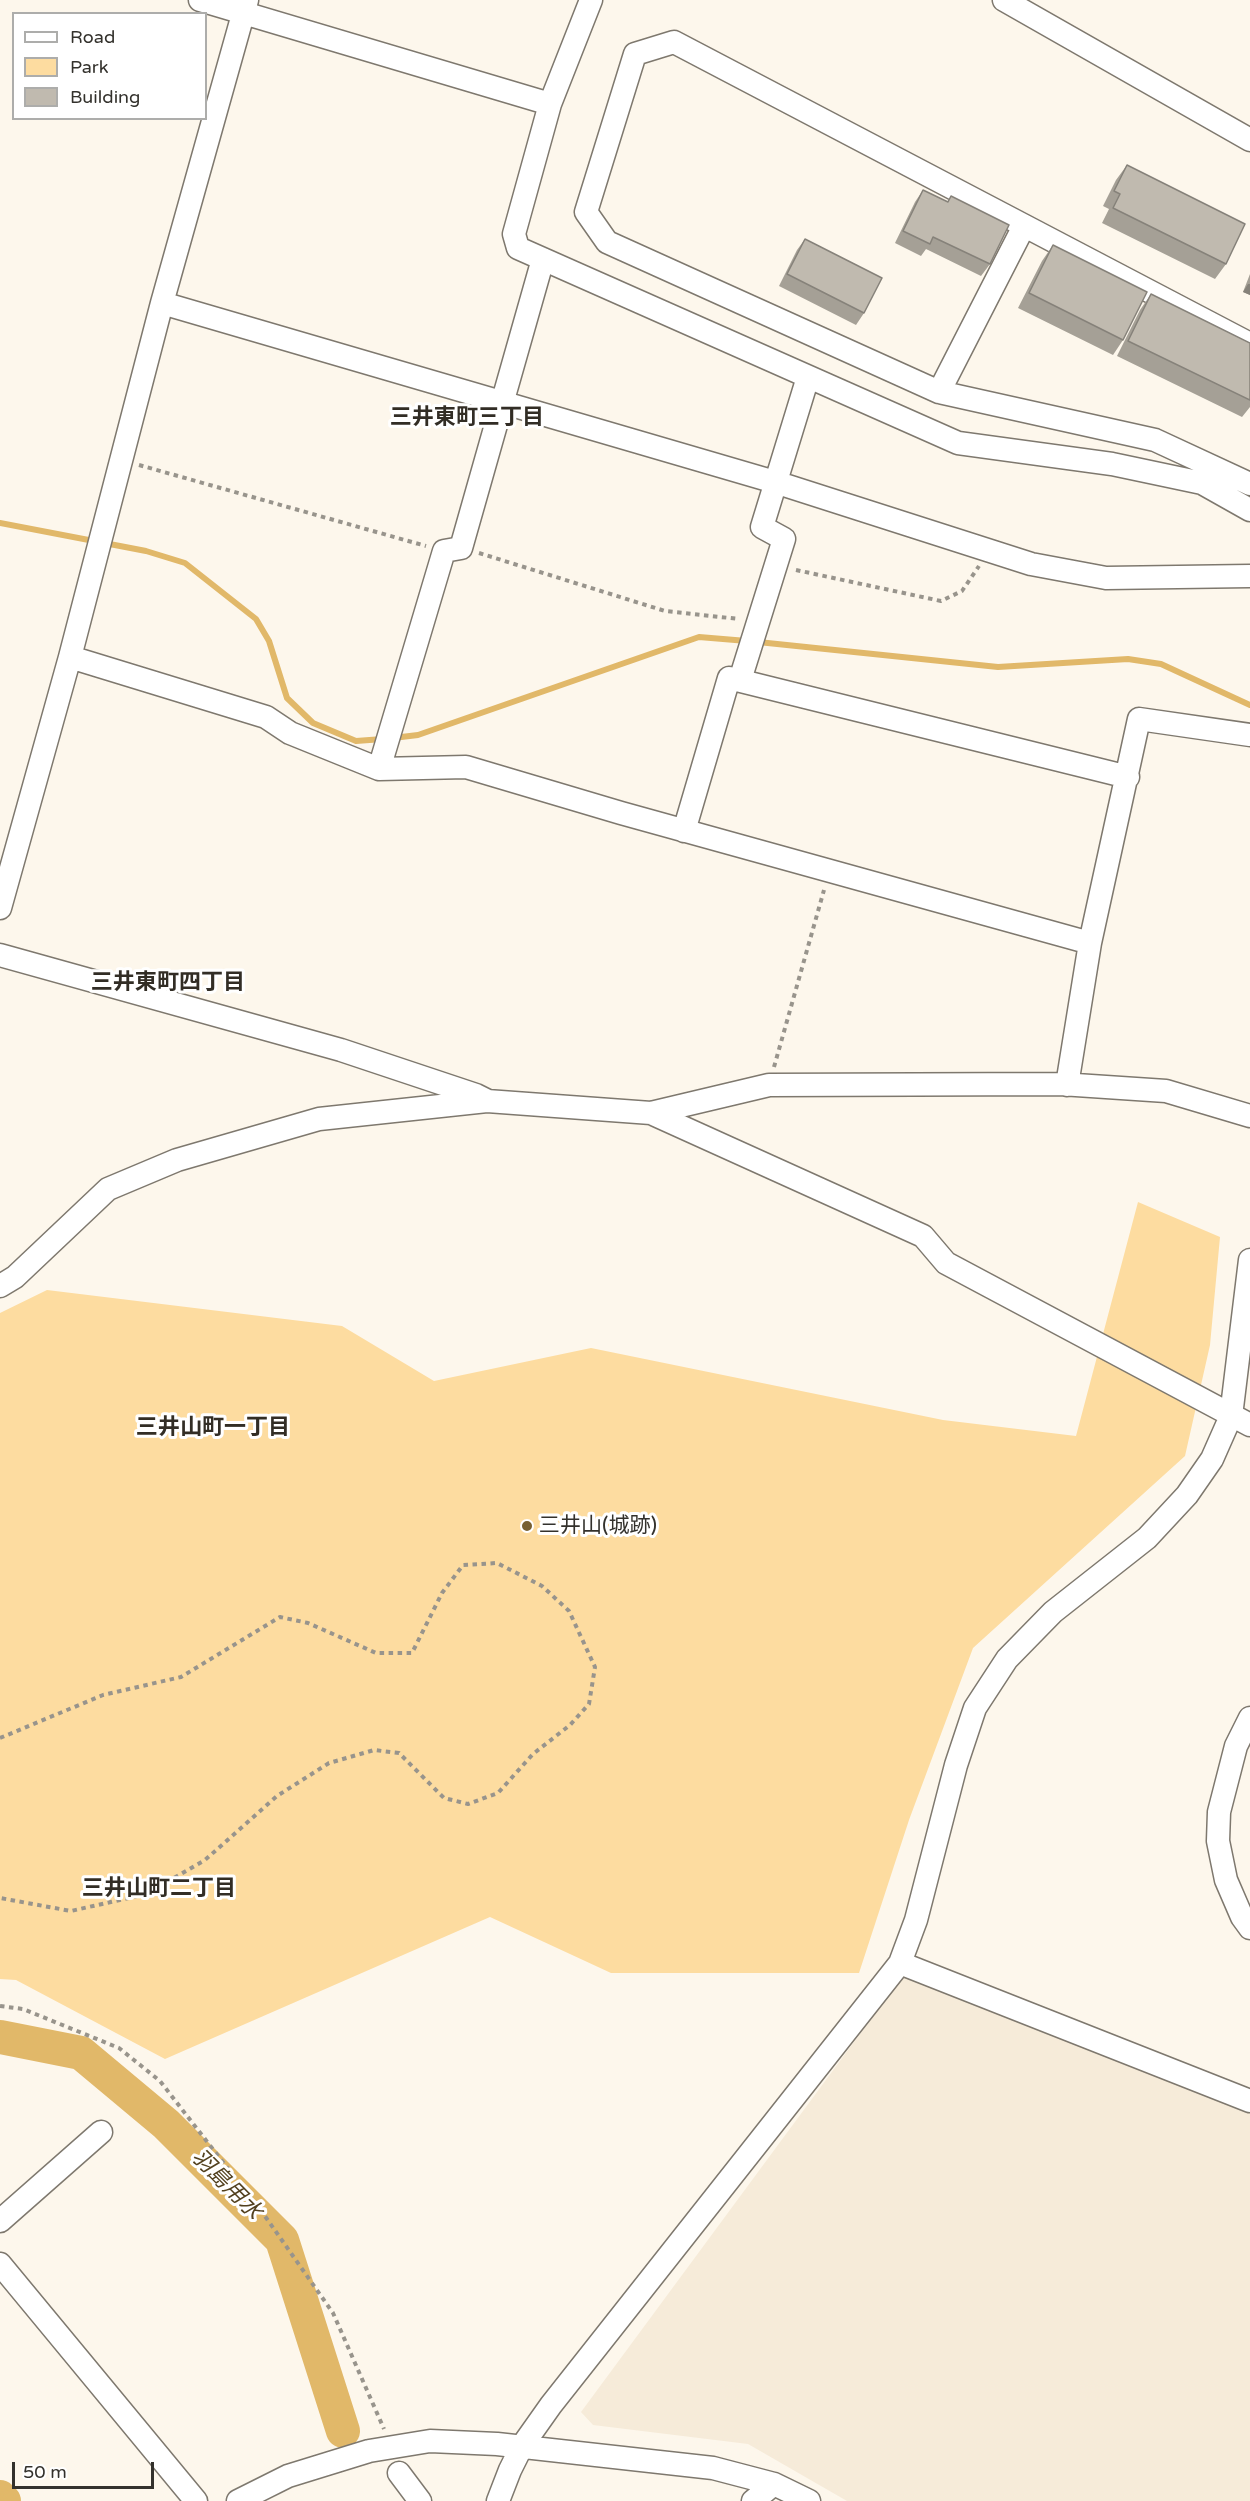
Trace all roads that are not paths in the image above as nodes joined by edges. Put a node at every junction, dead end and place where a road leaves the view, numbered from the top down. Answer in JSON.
{"nodes":[{"id":1,"x":200,"y":0,"type":"edge"},
{"id":2,"x":591,"y":0,"type":"edge"},
{"id":3,"x":1004,"y":0,"type":"edge"},
{"id":4,"x":245,"y":6,"type":"edge"},
{"id":5,"x":550,"y":104,"type":"junction"},
{"id":6,"x":1250,"y":140,"type":"edge"},
{"id":7,"x":1024,"y":226,"type":"junction"},
{"id":8,"x":543,"y":259,"type":"junction"},
{"id":9,"x":162,"y":303,"type":"junction"},
{"id":10,"x":1250,"y":344,"type":"edge"},
{"id":11,"x":808,"y":377,"type":"junction"},
{"id":12,"x":939,"y":392,"type":"junction"},
{"id":13,"x":501,"y":404,"type":"junction"},
{"id":14,"x":776,"y":482,"type":"junction"},
{"id":15,"x":1250,"y":484,"type":"edge"},
{"id":16,"x":1250,"y":510,"type":"edge"},
{"id":17,"x":1250,"y":576,"type":"edge"},
{"id":18,"x":70,"y":657,"type":"junction"},
{"id":19,"x":740,"y":680,"type":"junction"},
{"id":20,"x":1250,"y":735,"type":"edge"},
{"id":21,"x":379,"y":769,"type":"junction"},
{"id":22,"x":1128,"y":777,"type":"junction"},
{"id":23,"x":684,"y":831,"type":"junction"},
{"id":24,"x":0,"y":908,"type":"edge"},
{"id":25,"x":1090,"y":943,"type":"junction"},
{"id":26,"x":0,"y":955,"type":"edge"},
{"id":27,"x":1067,"y":1085,"type":"junction"},
{"id":28,"x":487,"y":1101,"type":"junction"},
{"id":29,"x":651,"y":1113,"type":"junction"},
{"id":30,"x":1250,"y":1116,"type":"edge"},
{"id":31,"x":1250,"y":1260,"type":"edge"},
{"id":32,"x":0,"y":1286,"type":"edge"},
{"id":33,"x":1240,"y":1421,"type":"edge"},
{"id":34,"x":1250,"y":1718,"type":"edge"},
{"id":35,"x":1250,"y":1928,"type":"edge"},
{"id":36,"x":900,"y":1963,"type":"junction"},
{"id":37,"x":1250,"y":2101,"type":"edge"},
{"id":38,"x":102,"y":2132,"type":"dead end"},
{"id":39,"x":0,"y":2221,"type":"edge"},
{"id":40,"x":0,"y":2264,"type":"edge"},
{"id":41,"x":522,"y":2446,"type":"junction"},
{"id":42,"x":399,"y":2473,"type":"dead end"},
{"id":43,"x":774,"y":2484,"type":"junction"},
{"id":44,"x":196,"y":2501,"type":"edge"},
{"id":45,"x":238,"y":2501,"type":"edge"},
{"id":46,"x":420,"y":2501,"type":"edge"},
{"id":47,"x":498,"y":2501,"type":"edge"},
{"id":48,"x":753,"y":2501,"type":"edge"},
{"id":49,"x":809,"y":2501,"type":"edge"}],
"edges":[{"from":1,"to":4,"type":"street"},
{"from":2,"to":5,"type":"street"},
{"from":3,"to":6,"type":"street"},
{"from":4,"to":5,"type":"street"},
{"from":4,"to":9,"type":"street"},
{"from":5,"to":8,"type":"street"},
{"from":7,"to":10,"type":"street"},
{"from":7,"to":12,"type":"street"},
{"from":7,"to":12,"type":"street"},
{"from":8,"to":11,"type":"street"},
{"from":8,"to":13,"type":"street"},
{"from":9,"to":13,"type":"street"},
{"from":9,"to":18,"type":"street"},
{"from":11,"to":14,"type":"street"},
{"from":11,"to":16,"type":"street"},
{"from":12,"to":15,"type":"street"},
{"from":13,"to":14,"type":"street"},
{"from":13,"to":21,"type":"street"},
{"from":14,"to":17,"type":"street"},
{"from":14,"to":19,"type":"street"},
{"from":18,"to":21,"type":"street"},
{"from":18,"to":24,"type":"street"},
{"from":19,"to":22,"type":"street"},
{"from":19,"to":23,"type":"street"},
{"from":20,"to":22,"type":"street"},
{"from":21,"to":23,"type":"street"},
{"from":22,"to":25,"type":"street"},
{"from":23,"to":25,"type":"street"},
{"from":25,"to":27,"type":"street"},
{"from":26,"to":28,"type":"street"},
{"from":27,"to":29,"type":"street"},
{"from":27,"to":30,"type":"street"},
{"from":28,"to":29,"type":"street"},
{"from":28,"to":32,"type":"street"},
{"from":29,"to":33,"type":"street"},
{"from":31,"to":33,"type":"street"},
{"from":33,"to":36,"type":"street"},
{"from":34,"to":35,"type":"street"},
{"from":36,"to":37,"type":"street"},
{"from":36,"to":41,"type":"street"},
{"from":38,"to":39,"type":"street"},
{"from":40,"to":44,"type":"street"},
{"from":41,"to":43,"type":"street"},
{"from":41,"to":45,"type":"street"},
{"from":41,"to":47,"type":"street"},
{"from":42,"to":46,"type":"street"},
{"from":43,"to":48,"type":"street"},
{"from":43,"to":49,"type":"street"}]}
